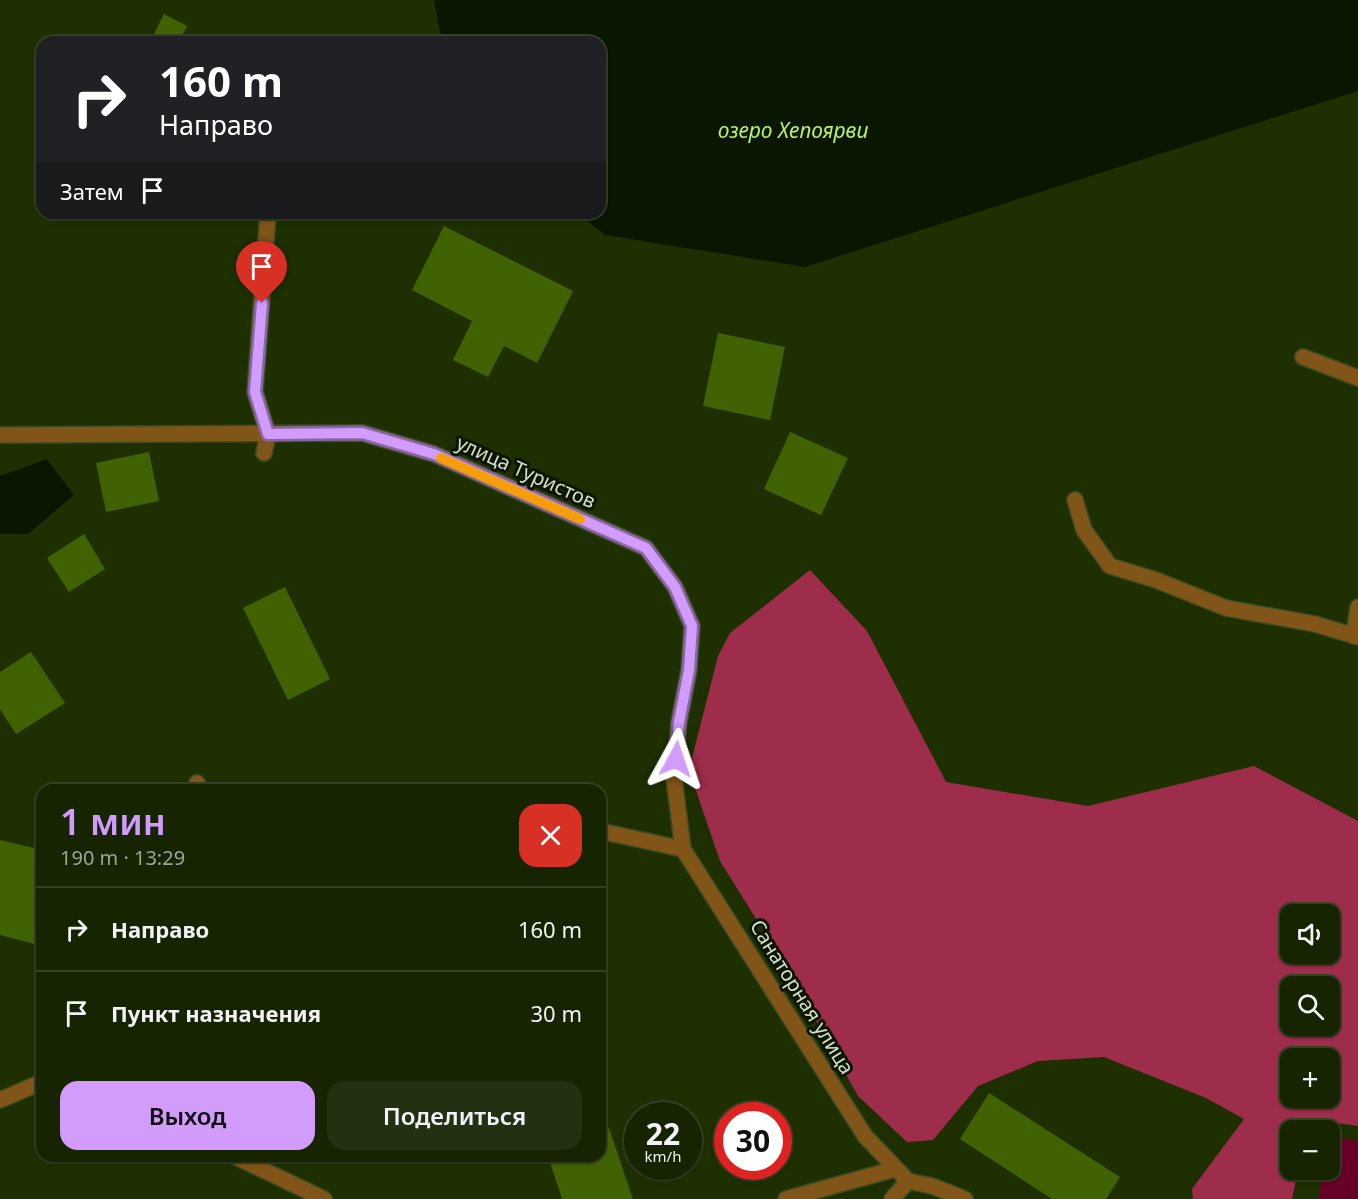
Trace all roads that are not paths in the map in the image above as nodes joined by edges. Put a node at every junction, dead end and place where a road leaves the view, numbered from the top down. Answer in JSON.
{"nodes":[{"id":1,"x":268,"y":219,"type":"edge"},
{"id":2,"x":1303,"y":357,"type":"dead end"},
{"id":3,"x":1358,"y":378,"type":"edge"},
{"id":4,"x":268,"y":434,"type":"junction"},
{"id":5,"x":0,"y":435,"type":"edge"},
{"id":6,"x":264,"y":453,"type":"dead end"},
{"id":7,"x":1075,"y":500,"type":"dead end"},
{"id":8,"x":1358,"y":607,"type":"edge"},
{"id":9,"x":1356,"y":636,"type":"edge"},
{"id":10,"x":606,"y":832,"type":"edge"},
{"id":11,"x":682,"y":849,"type":"junction"},
{"id":12,"x":36,"y":1085,"type":"edge"},
{"id":13,"x":0,"y":1100,"type":"edge"},
{"id":14,"x":247,"y":1162,"type":"edge"},
{"id":15,"x":895,"y":1169,"type":"junction"},
{"id":16,"x":908,"y":1181,"type":"junction"},
{"id":17,"x":935,"y":1193,"type":"edge"},
{"id":18,"x":324,"y":1199,"type":"edge"},
{"id":19,"x":786,"y":1199,"type":"edge"},
{"id":20,"x":892,"y":1199,"type":"edge"},
{"id":21,"x":965,"y":1199,"type":"edge"}],
"edges":[{"from":1,"to":4,"type":"street"},
{"from":2,"to":3,"type":"street"},
{"from":4,"to":5,"type":"street","name":"улица Туристов"},
{"from":4,"to":6,"type":"street"},
{"from":4,"to":11,"type":"street","name":"улица Туристов"},
{"from":7,"to":9,"type":"street"},
{"from":8,"to":9,"type":"street"},
{"from":10,"to":11,"type":"street"},
{"from":11,"to":15,"type":"street","name":"Санаторная улица"},
{"from":12,"to":13,"type":"street"},
{"from":14,"to":18,"type":"street"},
{"from":15,"to":16,"type":"street","name":"Санаторная улица"},
{"from":15,"to":19,"type":"street"},
{"from":16,"to":17,"type":"street"},
{"from":16,"to":20,"type":"street"},
{"from":17,"to":21,"type":"street"}]}
